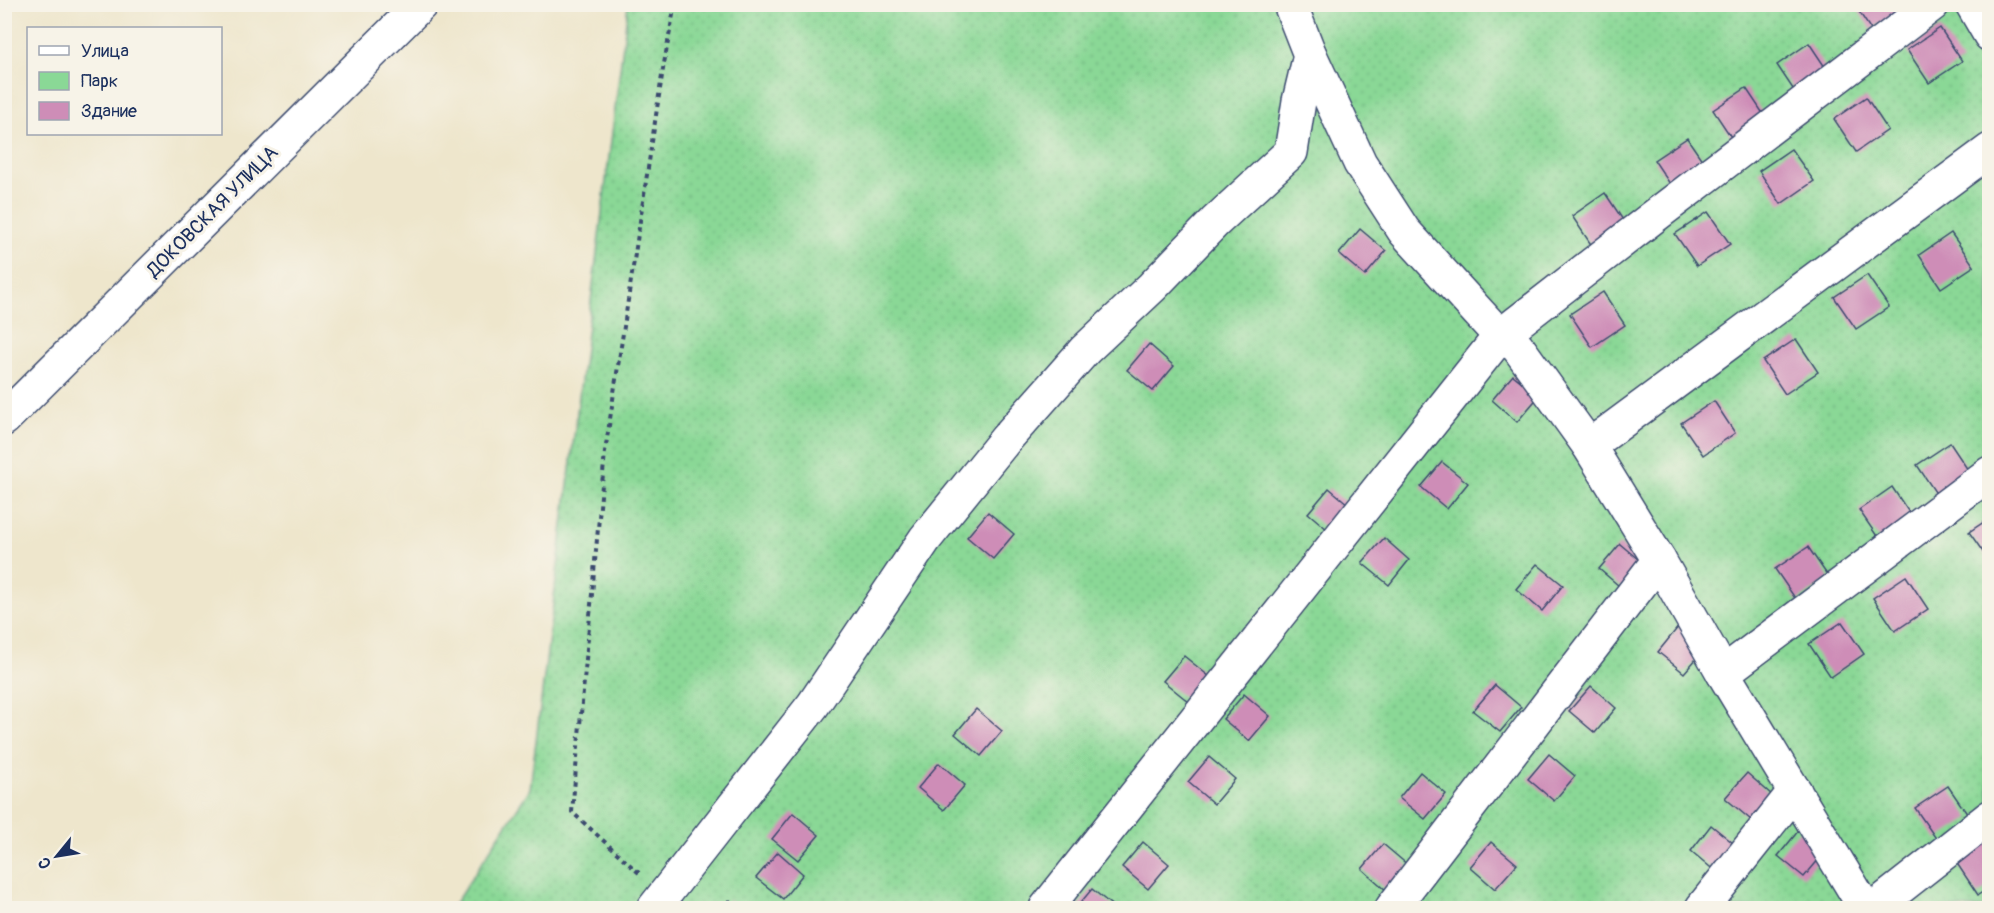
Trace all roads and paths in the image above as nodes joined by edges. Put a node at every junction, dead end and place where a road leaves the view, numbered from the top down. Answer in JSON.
{"nodes":[{"id":1,"x":421,"y":4,"type":"edge"},
{"id":2,"x":675,"y":4,"type":"edge"},
{"id":3,"x":1290,"y":4,"type":"edge"},
{"id":4,"x":1933,"y":4,"type":"edge"},
{"id":5,"x":1972,"y":4,"type":"edge"},
{"id":6,"x":1989,"y":35,"type":"edge"},
{"id":7,"x":1310,"y":55,"type":"junction"},
{"id":8,"x":1989,"y":150,"type":"edge"},
{"id":9,"x":1500,"y":336,"type":"junction"},
{"id":10,"x":4,"y":419,"type":"edge"},
{"id":11,"x":1588,"y":446,"type":"junction"},
{"id":12,"x":1989,"y":473,"type":"edge"},
{"id":13,"x":1659,"y":560,"type":"junction"},
{"id":14,"x":1723,"y":673,"type":"junction"},
{"id":15,"x":1795,"y":791,"type":"junction"},
{"id":16,"x":1989,"y":817,"type":"edge"},
{"id":17,"x":659,"y":902,"type":"edge"},
{"id":18,"x":1046,"y":909,"type":"edge"},
{"id":19,"x":1392,"y":909,"type":"edge"},
{"id":20,"x":1702,"y":909,"type":"edge"},
{"id":21,"x":1865,"y":909,"type":"edge"},
{"id":22,"x":1875,"y":909,"type":"edge"}],
"edges":[{"from":1,"to":10,"type":"street","name":"ДОКОВСКАЯ УЛИЦА"},
{"from":2,"to":17,"type":"path"},
{"from":3,"to":7,"type":"street"},
{"from":4,"to":9,"type":"street"},
{"from":5,"to":6,"type":"street"},
{"from":7,"to":9,"type":"street"},
{"from":7,"to":17,"type":"street"},
{"from":8,"to":11,"type":"street"},
{"from":9,"to":11,"type":"street"},
{"from":9,"to":18,"type":"street"},
{"from":11,"to":13,"type":"street"},
{"from":12,"to":14,"type":"street"},
{"from":13,"to":14,"type":"street"},
{"from":13,"to":19,"type":"street"},
{"from":14,"to":15,"type":"street"},
{"from":15,"to":20,"type":"street"},
{"from":15,"to":21,"type":"street"},
{"from":16,"to":22,"type":"street"}]}
